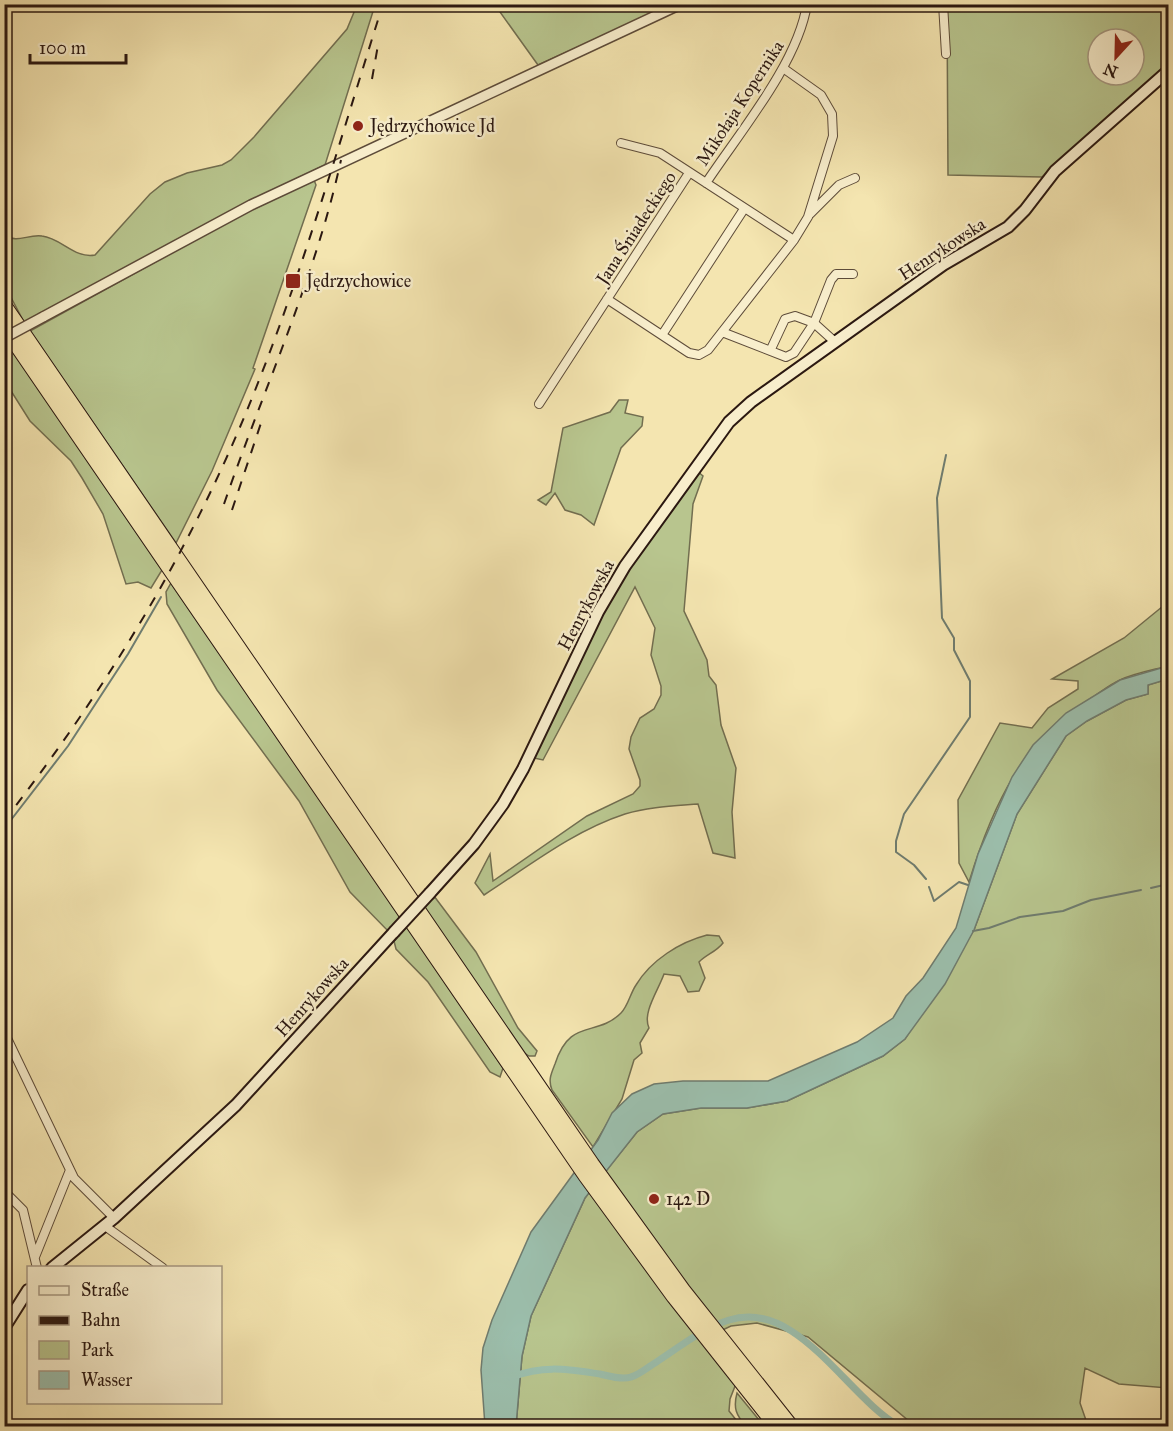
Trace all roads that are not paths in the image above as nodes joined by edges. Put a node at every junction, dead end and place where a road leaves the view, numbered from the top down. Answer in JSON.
{"nodes":[{"id":1,"x":681,"y":4,"type":"edge"},
{"id":2,"x":807,"y":4,"type":"edge"},
{"id":3,"x":943,"y":4,"type":"edge"},
{"id":4,"x":946,"y":54,"type":"dead end"},
{"id":5,"x":783,"y":68,"type":"junction"},
{"id":6,"x":1168,"y":71,"type":"edge"},
{"id":7,"x":621,"y":143,"type":"dead end"},
{"id":8,"x":689,"y":173,"type":"junction"},
{"id":9,"x":855,"y":178,"type":"dead end"},
{"id":10,"x":706,"y":183,"type":"junction"},
{"id":11,"x":744,"y":209,"type":"junction"},
{"id":12,"x":808,"y":217,"type":"junction"},
{"id":13,"x":794,"y":240,"type":"junction"},
{"id":14,"x":853,"y":274,"type":"dead end"},
{"id":15,"x":607,"y":299,"type":"junction"},
{"id":16,"x":4,"y":305,"type":"edge"},
{"id":17,"x":814,"y":323,"type":"junction"},
{"id":18,"x":4,"y":327,"type":"edge"},
{"id":19,"x":722,"y":332,"type":"junction"},
{"id":20,"x":662,"y":335,"type":"junction"},
{"id":21,"x":4,"y":338,"type":"edge"},
{"id":22,"x":835,"y":342,"type":"junction"},
{"id":23,"x":771,"y":349,"type":"junction"},
{"id":24,"x":539,"y":404,"type":"dead end"},
{"id":25,"x":4,"y":1032,"type":"edge"},
{"id":26,"x":557,"y":1124,"type":"junction"},
{"id":27,"x":70,"y":1170,"type":"junction"},
{"id":28,"x":4,"y":1191,"type":"edge"},
{"id":29,"x":114,"y":1218,"type":"junction"},
{"id":30,"x":105,"y":1226,"type":"junction"},
{"id":31,"x":35,"y":1257,"type":"junction"},
{"id":32,"x":37,"y":1266,"type":"edge"},
{"id":33,"x":55,"y":1266,"type":"edge"},
{"id":34,"x":160,"y":1266,"type":"edge"},
{"id":35,"x":27,"y":1292,"type":"edge"},
{"id":36,"x":4,"y":1328,"type":"edge"},
{"id":37,"x":758,"y":1395,"type":"junction"},
{"id":38,"x":776,"y":1426,"type":"edge"},
{"id":39,"x":791,"y":1426,"type":"edge"}],
"edges":[{"from":1,"to":21,"type":"street","bridge":true},
{"from":2,"to":5,"type":"street","name":"Mikołaja Kopernika"},
{"from":3,"to":4,"type":"street"},
{"from":5,"to":10,"type":"street","name":"Mikołaja Kopernika"},
{"from":5,"to":12,"type":"street"},
{"from":6,"to":22,"type":"main road","name":"Henrykowska"},
{"from":7,"to":8,"type":"street"},
{"from":8,"to":10,"type":"street"},
{"from":8,"to":15,"type":"street","name":"Jana Śniadeckiego"},
{"from":9,"to":12,"type":"street"},
{"from":10,"to":11,"type":"street"},
{"from":11,"to":13,"type":"street"},
{"from":11,"to":20,"type":"street"},
{"from":12,"to":13,"type":"street"},
{"from":13,"to":19,"type":"street"},
{"from":14,"to":17,"type":"street"},
{"from":15,"to":20,"type":"street"},
{"from":15,"to":24,"type":"street","name":"Jana Śniadeckiego"},
{"from":16,"to":26,"type":"highway"},
{"from":17,"to":22,"type":"street"},
{"from":17,"to":23,"type":"street"},
{"from":17,"to":23,"type":"street"},
{"from":18,"to":26,"type":"highway"},
{"from":19,"to":20,"type":"street"},
{"from":19,"to":23,"type":"street"},
{"from":22,"to":29,"type":"main road","name":"Henrykowska","bridge":true},
{"from":25,"to":27,"type":"street"},
{"from":26,"to":37,"type":"highway"},
{"from":27,"to":29,"type":"street"},
{"from":27,"to":31,"type":"street"},
{"from":28,"to":31,"type":"street"},
{"from":29,"to":30,"type":"main road","name":"Henrykowska"},
{"from":30,"to":33,"type":"main road","name":"Henrykowska"},
{"from":30,"to":34,"type":"street"},
{"from":31,"to":32,"type":"street"},
{"from":35,"to":36,"type":"main road"},
{"from":37,"to":38,"type":"highway"},
{"from":37,"to":39,"type":"highway"}]}
